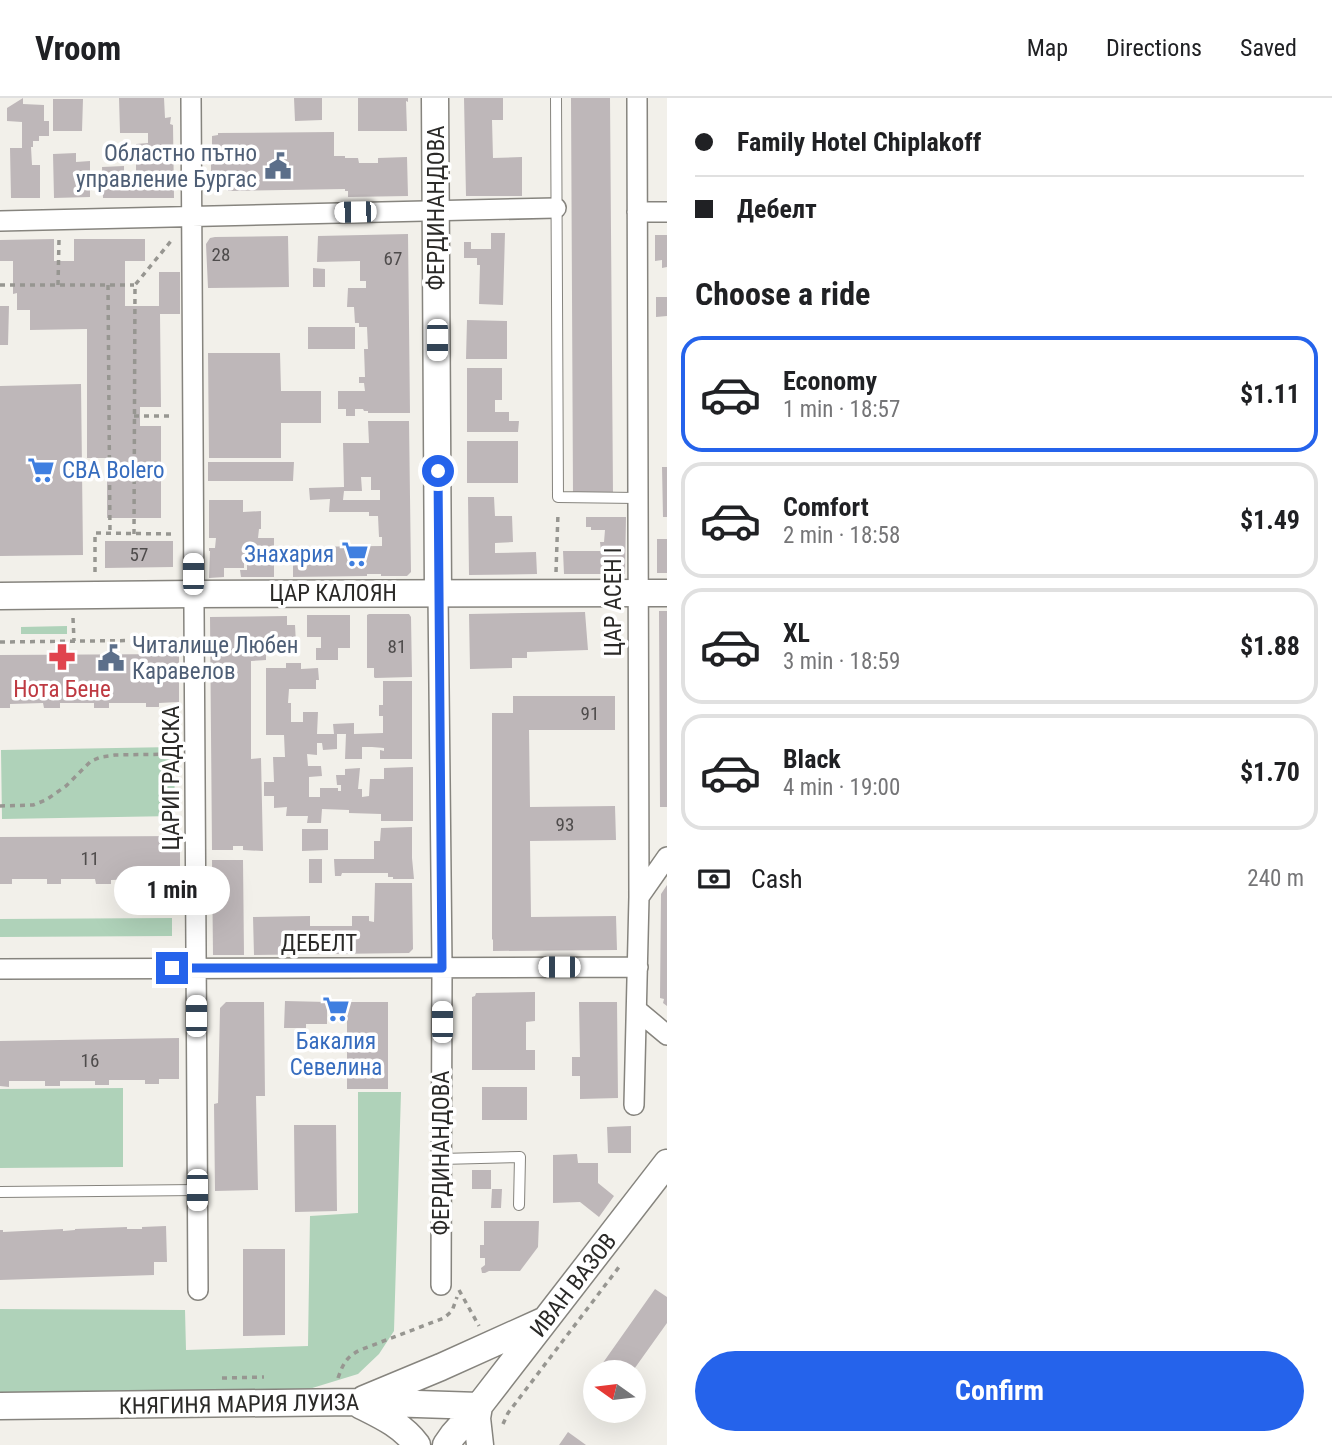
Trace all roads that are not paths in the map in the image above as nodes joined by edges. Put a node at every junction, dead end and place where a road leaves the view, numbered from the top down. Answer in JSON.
{"nodes":[{"id":1,"x":191,"y":98,"type":"edge"},
{"id":2,"x":435,"y":98,"type":"edge"},
{"id":3,"x":556,"y":98,"type":"edge"},
{"id":4,"x":637,"y":98,"type":"edge"},
{"id":5,"x":556,"y":208,"type":"junction"},
{"id":6,"x":436,"y":210,"type":"junction"},
{"id":7,"x":637,"y":212,"type":"junction"},
{"id":8,"x":667,"y":212,"type":"edge"},
{"id":9,"x":192,"y":216,"type":"junction"},
{"id":10,"x":0,"y":221,"type":"edge"},
{"id":11,"x":637,"y":498,"type":"junction"},
{"id":12,"x":438,"y":593,"type":"junction"},
{"id":13,"x":637,"y":593,"type":"junction"},
{"id":14,"x":667,"y":593,"type":"edge"},
{"id":15,"x":193,"y":594,"type":"junction"},
{"id":16,"x":0,"y":596,"type":"edge"},
{"id":17,"x":667,"y":857,"type":"edge"},
{"id":18,"x":639,"y":897,"type":"junction"},
{"id":19,"x":638,"y":967,"type":"junction"},
{"id":20,"x":196,"y":968,"type":"junction"},
{"id":21,"x":442,"y":968,"type":"junction"},
{"id":22,"x":0,"y":969,"type":"edge"},
{"id":23,"x":637,"y":1010,"type":"junction"},
{"id":24,"x":667,"y":1035,"type":"edge"},
{"id":25,"x":634,"y":1105,"type":"dead end"},
{"id":26,"x":441,"y":1159,"type":"junction"},
{"id":27,"x":667,"y":1163,"type":"edge"},
{"id":28,"x":197,"y":1190,"type":"junction"},
{"id":29,"x":0,"y":1192,"type":"edge"},
{"id":30,"x":519,"y":1205,"type":"dead end"},
{"id":31,"x":450,"y":1286,"type":"road end"},
{"id":32,"x":198,"y":1290,"type":"dead end"},
{"id":33,"x":545,"y":1320,"type":"junction"},
{"id":34,"x":356,"y":1402,"type":"junction"},
{"id":35,"x":0,"y":1406,"type":"edge"},
{"id":36,"x":479,"y":1406,"type":"junction"},
{"id":37,"x":417,"y":1445,"type":"edge"},
{"id":38,"x":446,"y":1445,"type":"edge"},
{"id":39,"x":480,"y":1445,"type":"edge"}],
"edges":[{"from":1,"to":9,"type":"street","name":"ЦАРИГРАДСКА"},
{"from":2,"to":6,"type":"street","name":"ФЕРДИНАНДОВА"},
{"from":3,"to":5,"type":"lane"},
{"from":4,"to":7,"type":"street","name":"ЦАР АСЕН I"},
{"from":5,"to":6,"type":"street"},
{"from":5,"to":11,"type":"lane"},
{"from":6,"to":9,"type":"street"},
{"from":6,"to":12,"type":"street","name":"ФЕРДИНАНДОВА"},
{"from":7,"to":8,"type":"street"},
{"from":7,"to":11,"type":"street","name":"ЦАР АСЕН I"},
{"from":9,"to":10,"type":"street"},
{"from":9,"to":15,"type":"street","name":"ЦАРИГРАДСКА"},
{"from":11,"to":13,"type":"street","name":"ЦАР АСЕН I"},
{"from":12,"to":13,"type":"street","name":"ЦАР КАЛОЯН"},
{"from":12,"to":15,"type":"street","name":"ЦАР КАЛОЯН"},
{"from":12,"to":21,"type":"street","name":"ФЕРДИНАНДОВА"},
{"from":13,"to":14,"type":"street","name":"ЦАР КАЛОЯН"},
{"from":13,"to":18,"type":"street","name":"ЦАР АСЕН I"},
{"from":15,"to":16,"type":"street","name":"ЦАР КАЛОЯН"},
{"from":15,"to":20,"type":"street","name":"ЦАРИГРАДСКА"},
{"from":17,"to":18,"type":"street"},
{"from":18,"to":19,"type":"street","name":"ЦАР АСЕН I"},
{"from":19,"to":21,"type":"street","name":"ДЕБЕЛТ"},
{"from":19,"to":23,"type":"street","name":"ЦАР АСЕН I"},
{"from":20,"to":21,"type":"street","name":"ДЕБЕЛТ"},
{"from":20,"to":22,"type":"street","name":"ДЕБЕЛТ"},
{"from":20,"to":28,"type":"street","name":"ЦАРИГРАДСКА"},
{"from":21,"to":26,"type":"street","name":"ФЕРДИНАНДОВА"},
{"from":23,"to":24,"type":"street"},
{"from":23,"to":25,"type":"street","name":"ЦАР АСЕН I"},
{"from":26,"to":30,"type":"lane"},
{"from":26,"to":31,"type":"street","name":"ФЕРДИНАНДОВА"},
{"from":27,"to":33,"type":"street","name":"ИВАН ВАЗОВ"},
{"from":28,"to":29,"type":"lane"},
{"from":28,"to":32,"type":"street","name":"ЦАРИГРАДСКА"},
{"from":33,"to":34,"type":"street"},
{"from":33,"to":36,"type":"street","name":"ИВАН ВАЗОВ"},
{"from":34,"to":35,"type":"street","name":"КНЯГИНЯ МАРИЯ ЛУИЗА"},
{"from":34,"to":36,"type":"street","name":"КНЯГИНЯ МАРИЯ ЛУИЗА"},
{"from":34,"to":37,"type":"street"},
{"from":36,"to":38,"type":"street","name":"ИВАН ВАЗОВ"},
{"from":36,"to":39,"type":"street"}]}
